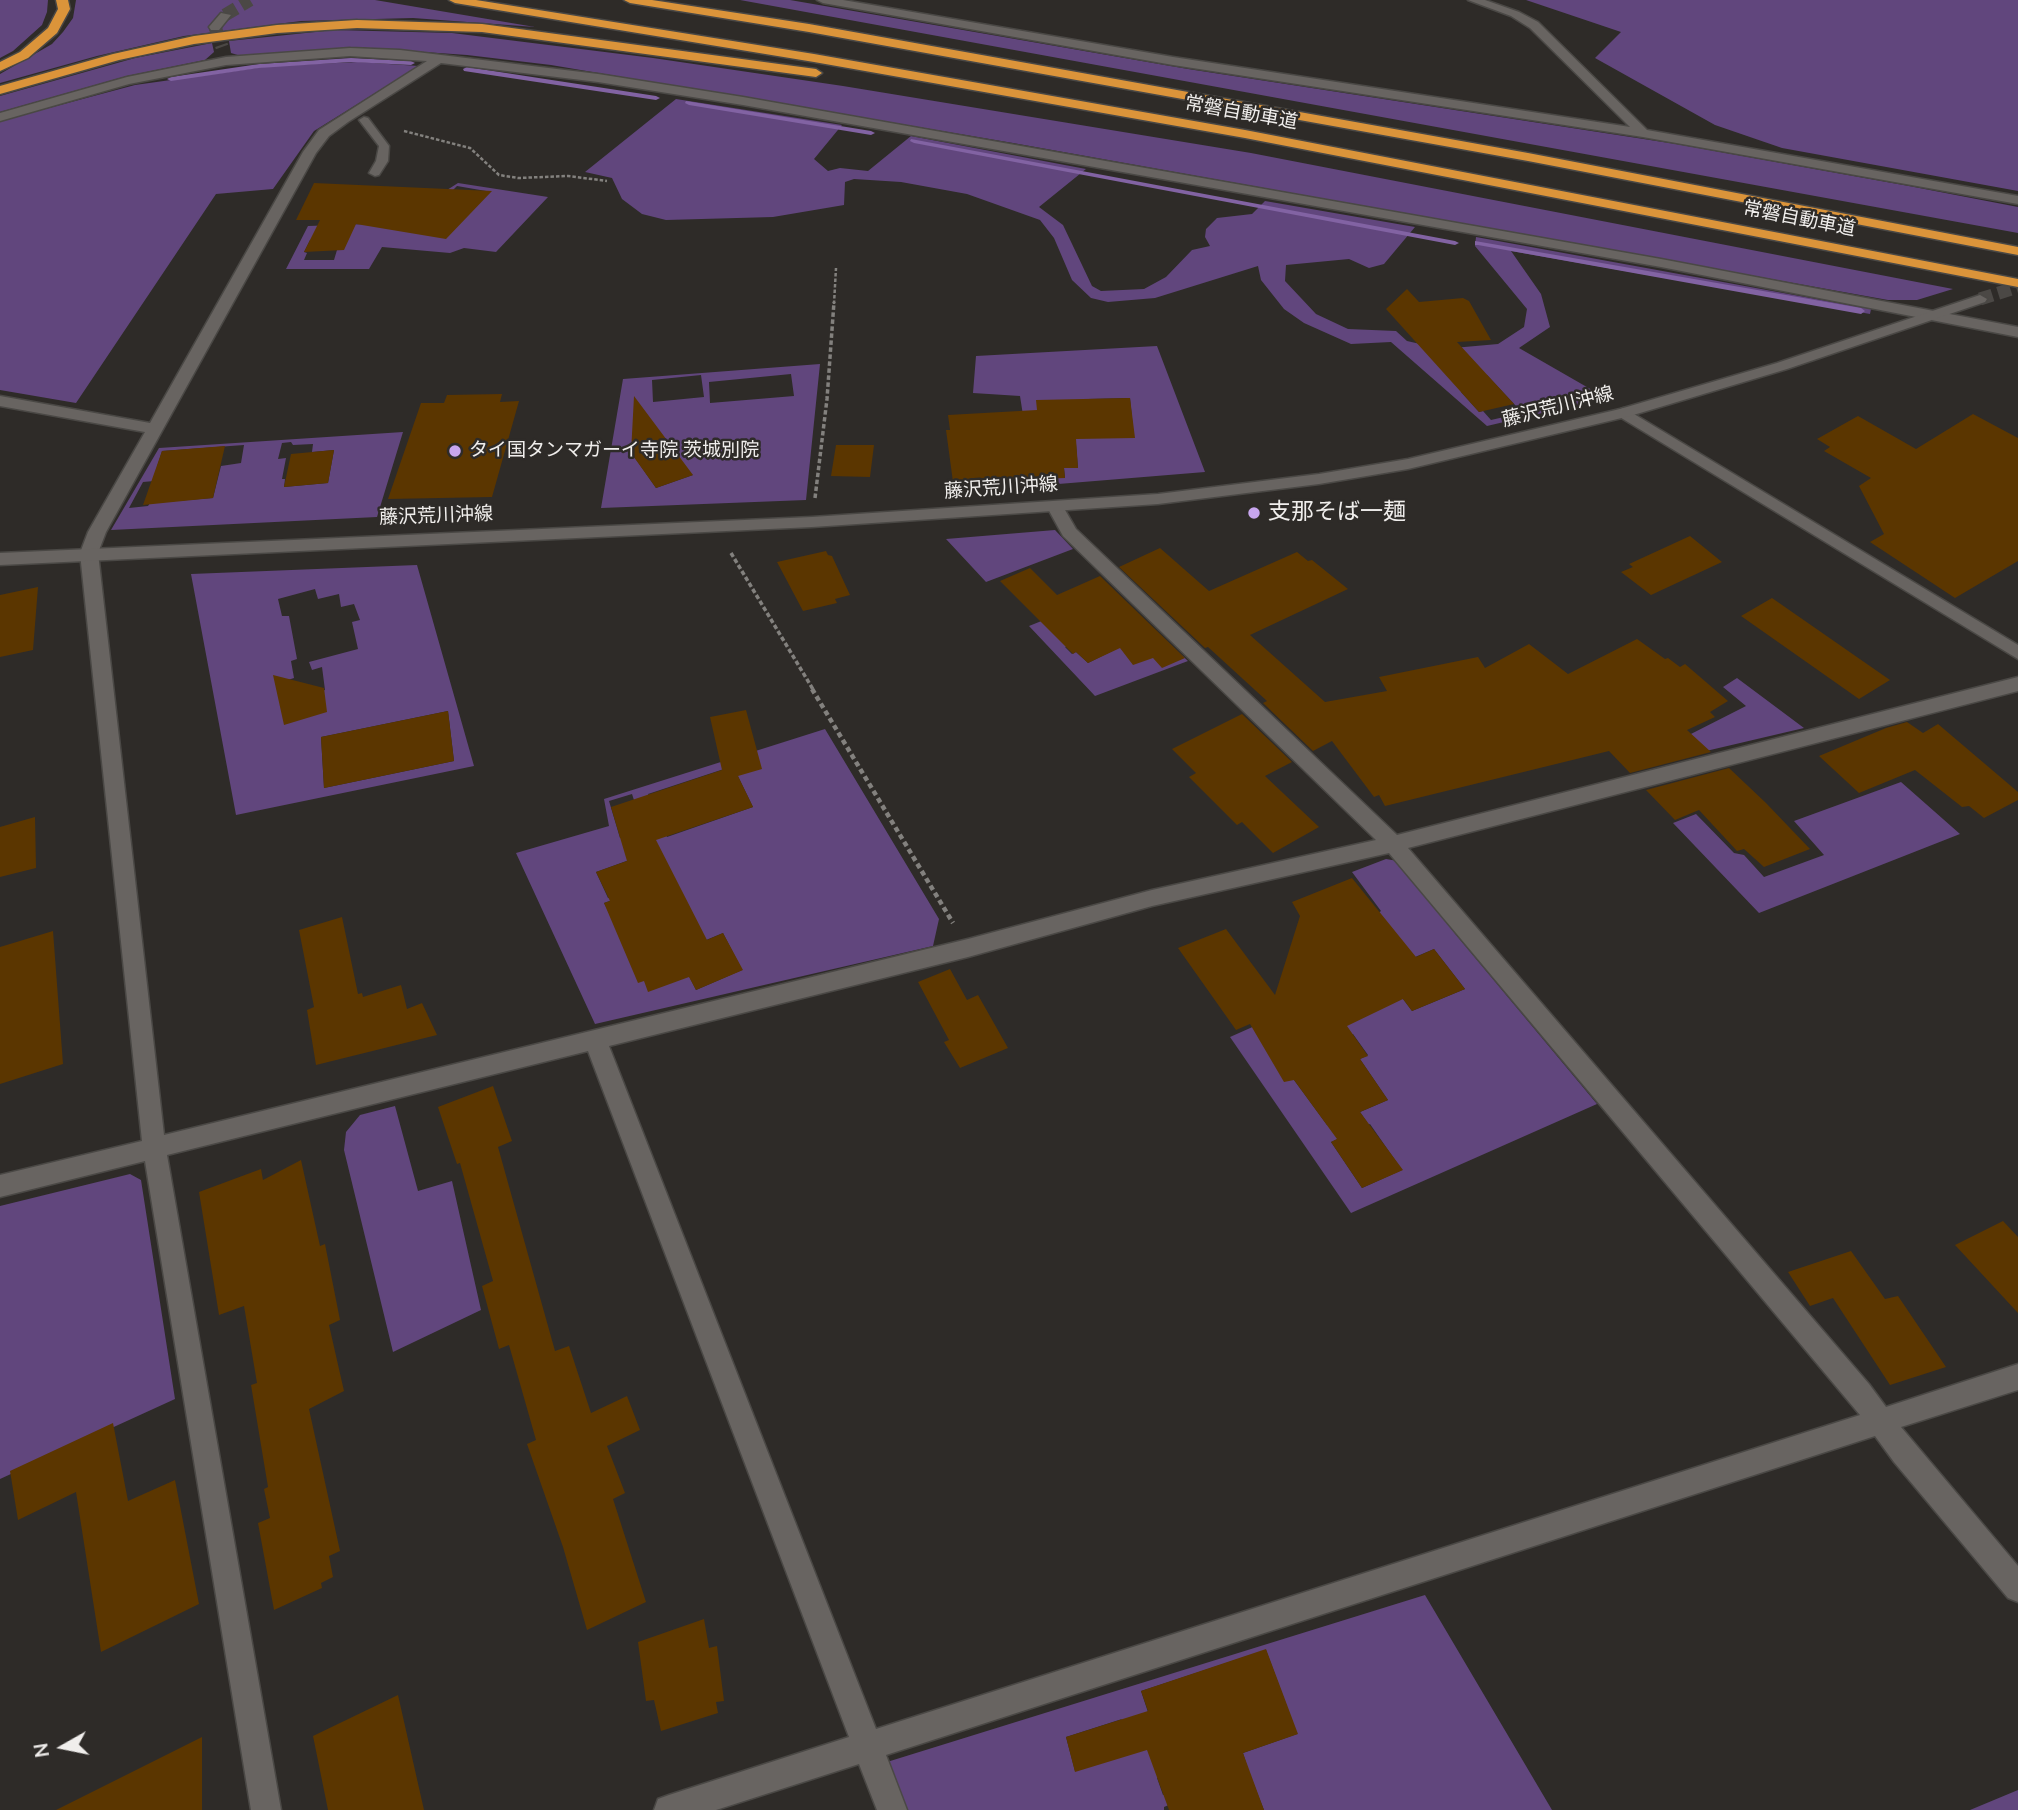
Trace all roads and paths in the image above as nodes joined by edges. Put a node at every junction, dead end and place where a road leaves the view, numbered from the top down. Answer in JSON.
{"nodes":[{"id":1,"x":62,"y":0,"type":"edge"},
{"id":2,"x":455,"y":0,"type":"edge"},
{"id":3,"x":630,"y":0,"type":"edge"},
{"id":4,"x":669,"y":0,"type":"edge"},
{"id":5,"x":823,"y":0,"type":"edge"},
{"id":6,"x":1474,"y":0,"type":"edge"},
{"id":7,"x":225,"y":15,"type":"tunnel mouth"},
{"id":8,"x":215,"y":27,"type":"dead end"},
{"id":9,"x":809,"y":28,"type":"junction"},
{"id":10,"x":438,"y":59,"type":"junction"},
{"id":11,"x":0,"y":67,"type":"edge"},
{"id":12,"x":830,"y":75,"type":"dead end"},
{"id":13,"x":844,"y":77,"type":"dead end"},
{"id":14,"x":0,"y":90,"type":"edge"},
{"id":15,"x":0,"y":117,"type":"edge"},
{"id":16,"x":364,"y":120,"type":"joint"},
{"id":17,"x":1643,"y":133,"type":"junction"},
{"id":18,"x":1245,"y":134,"type":"junction"},
{"id":19,"x":375,"y":173,"type":"dead end"},
{"id":20,"x":607,"y":181,"type":"dead end"},
{"id":21,"x":2018,"y":200,"type":"edge"},
{"id":22,"x":2018,"y":251,"type":"edge"},
{"id":23,"x":836,"y":268,"type":"dead end"},
{"id":24,"x":2018,"y":283,"type":"edge"},
{"id":25,"x":1980,"y":299,"type":"tunnel mouth"},
{"id":26,"x":1934,"y":314,"type":"junction"},
{"id":27,"x":2018,"y":332,"type":"edge"},
{"id":28,"x":0,"y":401,"type":"edge"},
{"id":29,"x":1624,"y":413,"type":"junction"},
{"id":30,"x":157,"y":429,"type":"junction"},
{"id":31,"x":1055,"y":507,"type":"junction"},
{"id":32,"x":812,"y":523,"type":"junction"},
{"id":33,"x":724,"y":525,"type":"junction"},
{"id":34,"x":89,"y":553,"type":"junction"},
{"id":35,"x":0,"y":559,"type":"edge"},
{"id":36,"x":2018,"y":653,"type":"edge"},
{"id":37,"x":2018,"y":684,"type":"edge"},
{"id":38,"x":1393,"y":844,"type":"junction"},
{"id":39,"x":968,"y":948,"type":"junction"},
{"id":40,"x":595,"y":1039,"type":"junction"},
{"id":41,"x":154,"y":1147,"type":"junction"},
{"id":42,"x":0,"y":1186,"type":"edge"},
{"id":43,"x":2018,"y":1377,"type":"edge"},
{"id":44,"x":1882,"y":1422,"type":"junction"},
{"id":45,"x":2018,"y":1588,"type":"edge"},
{"id":46,"x":867,"y":1746,"type":"junction"},
{"id":47,"x":266,"y":1810,"type":"edge"},
{"id":48,"x":669,"y":1810,"type":"edge"},
{"id":49,"x":892,"y":1810,"type":"edge"}],
"edges":[{"from":1,"to":11,"type":"highway"},
{"from":2,"to":18,"type":"highway","name":"常磐自動車道"},
{"from":3,"to":9,"type":"highway","name":"常磐自動車道"},
{"from":4,"to":9,"type":"highway"},
{"from":5,"to":17,"type":"street"},
{"from":6,"to":17,"type":"street"},
{"from":7,"to":8,"type":"street"},
{"from":9,"to":22,"type":"highway","name":"常磐自動車道"},
{"from":10,"to":15,"type":"street"},
{"from":10,"to":26,"type":"street"},
{"from":10,"to":30,"type":"street"},
{"from":12,"to":14,"type":"highway"},
{"from":13,"to":18,"type":"highway"},
{"from":16,"to":19,"type":"lane"},
{"from":16,"to":20,"type":"path"},
{"from":17,"to":21,"type":"street"},
{"from":18,"to":24,"type":"highway","name":"常磐自動車道"},
{"from":23,"to":32,"type":"path"},
{"from":25,"to":26,"type":"street","name":"藤沢荒川沖線"},
{"from":26,"to":27,"type":"street"},
{"from":26,"to":29,"type":"street","name":"藤沢荒川沖線"},
{"from":28,"to":30,"type":"street"},
{"from":29,"to":31,"type":"street","name":"藤沢荒川沖線"},
{"from":29,"to":36,"type":"street"},
{"from":30,"to":34,"type":"street"},
{"from":31,"to":32,"type":"street","name":"藤沢荒川沖線"},
{"from":31,"to":38,"type":"street"},
{"from":32,"to":33,"type":"street","name":"藤沢荒川沖線"},
{"from":33,"to":34,"type":"street","name":"藤沢荒川沖線"},
{"from":33,"to":39,"type":"path"},
{"from":34,"to":35,"type":"street","name":"藤沢荒川沖線"},
{"from":34,"to":41,"type":"street"},
{"from":37,"to":38,"type":"street"},
{"from":38,"to":39,"type":"street"},
{"from":38,"to":44,"type":"street"},
{"from":39,"to":40,"type":"street"},
{"from":40,"to":41,"type":"street"},
{"from":40,"to":46,"type":"street"},
{"from":41,"to":42,"type":"street"},
{"from":41,"to":47,"type":"street"},
{"from":43,"to":44,"type":"street"},
{"from":44,"to":45,"type":"street"},
{"from":44,"to":46,"type":"street"},
{"from":46,"to":48,"type":"street"},
{"from":46,"to":49,"type":"street"}]}
